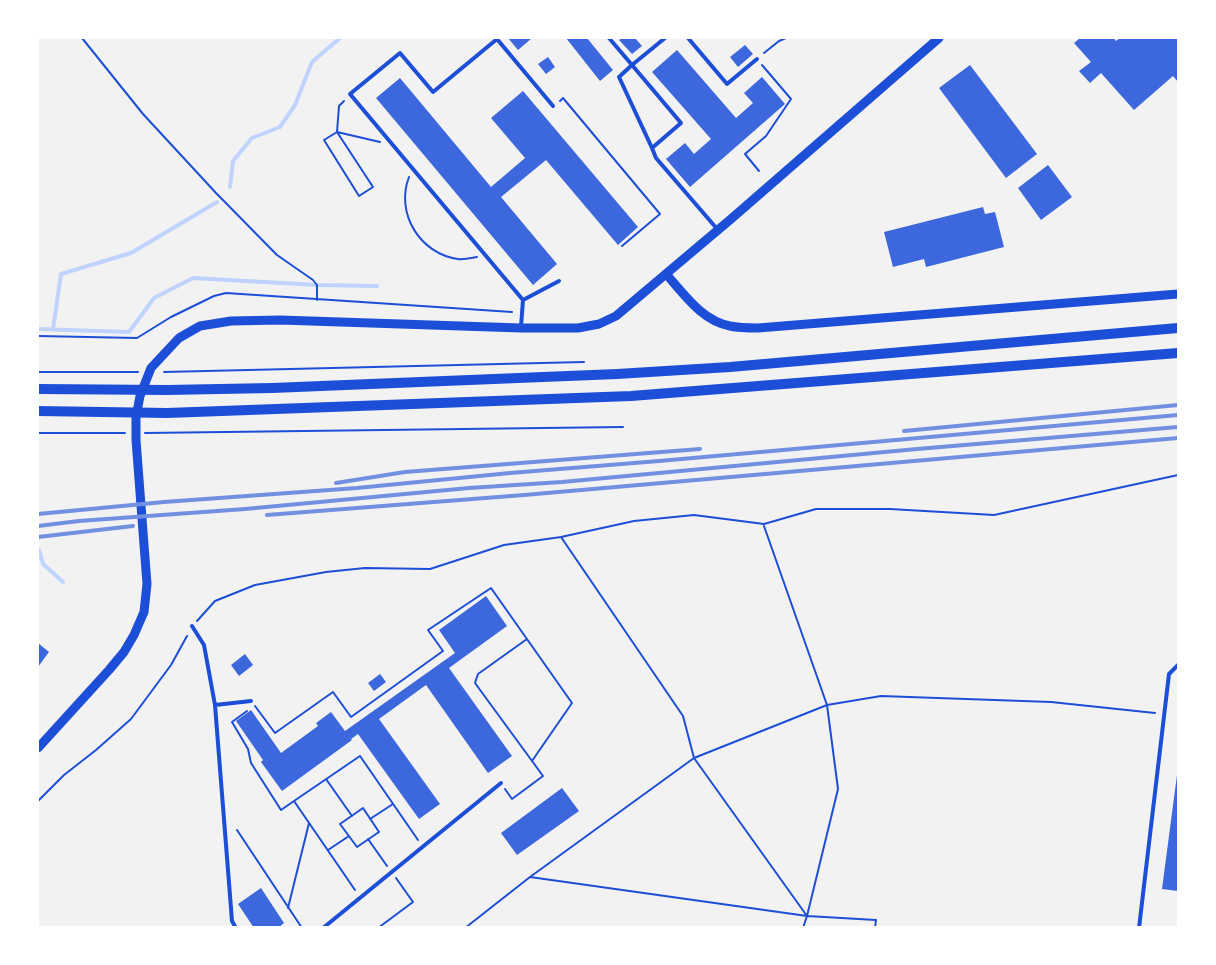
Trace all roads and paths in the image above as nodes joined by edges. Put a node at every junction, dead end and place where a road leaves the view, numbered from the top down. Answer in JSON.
{"nodes":[{"id":1,"x":82,"y":38,"type":"edge"},
{"id":2,"x":609,"y":38,"type":"edge"},
{"id":3,"x":665,"y":38,"type":"edge"},
{"id":4,"x":687,"y":38,"type":"edge"},
{"id":5,"x":786,"y":38,"type":"edge"},
{"id":6,"x":939,"y":38,"type":"edge"},
{"id":7,"x":757,"y":58,"type":"junction"},
{"id":8,"x":632,"y":65,"type":"junction"},
{"id":9,"x":350,"y":94,"type":"junction"},
{"id":10,"x":554,"y":106,"type":"joint"},
{"id":11,"x":337,"y":132,"type":"junction"},
{"id":12,"x":393,"y":146,"type":"junction"},
{"id":13,"x":652,"y":148,"type":"junction"},
{"id":14,"x":412,"y":169,"type":"junction"},
{"id":15,"x":759,"y":171,"type":"dead end"},
{"id":16,"x":718,"y":230,"type":"junction"},
{"id":17,"x":622,"y":246,"type":"dead end"},
{"id":18,"x":486,"y":256,"type":"junction"},
{"id":19,"x":666,"y":274,"type":"junction"},
{"id":20,"x":559,"y":281,"type":"dead end"},
{"id":21,"x":1179,"y":294,"type":"edge"},
{"id":22,"x":317,"y":300,"type":"dead end"},
{"id":23,"x":523,"y":300,"type":"junction"},
{"id":24,"x":521,"y":328,"type":"junction"},
{"id":25,"x":1179,"y":328,"type":"edge"},
{"id":26,"x":1179,"y":353,"type":"edge"},
{"id":27,"x":590,"y":362,"type":"dead end"},
{"id":28,"x":147,"y":370,"type":"junction"},
{"id":29,"x":38,"y":372,"type":"edge"},
{"id":30,"x":164,"y":372,"type":"dead end"},
{"id":31,"x":38,"y":389,"type":"edge"},
{"id":32,"x":38,"y":411,"type":"edge"},
{"id":33,"x":623,"y":427,"type":"dead end"},
{"id":34,"x":38,"y":433,"type":"edge"},
{"id":35,"x":130,"y":433,"type":"dead end"},
{"id":36,"x":141,"y":433,"type":"dead end"},
{"id":37,"x":1179,"y":475,"type":"edge"},
{"id":38,"x":764,"y":525,"type":"junction"},
{"id":39,"x":561,"y":537,"type":"junction"},
{"id":40,"x":192,"y":626,"type":"junction"},
{"id":41,"x":527,"y":639,"type":"junction"},
{"id":42,"x":1179,"y":665,"type":"edge"},
{"id":43,"x":251,"y":701,"type":"joint"},
{"id":44,"x":215,"y":705,"type":"junction"},
{"id":45,"x":827,"y":705,"type":"junction"},
{"id":46,"x":247,"y":711,"type":"dead end"},
{"id":47,"x":1164,"y":713,"type":"junction"},
{"id":48,"x":38,"y":748,"type":"edge"},
{"id":49,"x":694,"y":758,"type":"junction"},
{"id":50,"x":532,"y":761,"type":"junction"},
{"id":51,"x":326,"y":779,"type":"junction"},
{"id":52,"x":501,"y":783,"type":"joint"},
{"id":53,"x":38,"y":801,"type":"edge"},
{"id":54,"x":294,"y":801,"type":"junction"},
{"id":55,"x":393,"y":804,"type":"junction"},
{"id":56,"x":352,"y":816,"type":"junction"},
{"id":57,"x":370,"y":819,"type":"junction"},
{"id":58,"x":309,"y":823,"type":"junction"},
{"id":59,"x":237,"y":830,"type":"dead end"},
{"id":60,"x":349,"y":836,"type":"junction"},
{"id":61,"x":368,"y":839,"type":"junction"},
{"id":62,"x":423,"y":847,"type":"junction"},
{"id":63,"x":328,"y":850,"type":"junction"},
{"id":64,"x":392,"y":872,"type":"junction"},
{"id":65,"x":530,"y":877,"type":"junction"},
{"id":66,"x":360,"y":897,"type":"junction"},
{"id":67,"x":288,"y":908,"type":"junction"},
{"id":68,"x":807,"y":916,"type":"junction"},
{"id":69,"x":236,"y":927,"type":"edge"},
{"id":70,"x":302,"y":927,"type":"edge"},
{"id":71,"x":323,"y":927,"type":"edge"},
{"id":72,"x":378,"y":927,"type":"edge"},
{"id":73,"x":465,"y":927,"type":"edge"},
{"id":74,"x":803,"y":927,"type":"edge"},
{"id":75,"x":875,"y":927,"type":"edge"},
{"id":76,"x":1140,"y":927,"type":"edge"}],
"edges":[{"from":1,"to":22,"type":"path"},
{"from":2,"to":8,"type":"lane"},
{"from":3,"to":8,"type":"lane"},
{"from":4,"to":7,"type":"lane"},
{"from":5,"to":7,"type":"path"},
{"from":6,"to":16,"type":"street"},
{"from":7,"to":15,"type":"path"},
{"from":8,"to":13,"type":"lane"},
{"from":8,"to":13,"type":"lane"},
{"from":9,"to":10,"type":"lane"},
{"from":9,"to":11,"type":"path"},
{"from":9,"to":12,"type":"lane"},
{"from":10,"to":17,"type":"path"},
{"from":11,"to":11,"type":"path"},
{"from":11,"to":12,"type":"path"},
{"from":12,"to":14,"type":"lane"},
{"from":13,"to":16,"type":"lane"},
{"from":14,"to":18,"type":"lane"},
{"from":14,"to":18,"type":"path"},
{"from":16,"to":19,"type":"street"},
{"from":18,"to":23,"type":"lane"},
{"from":19,"to":21,"type":"street"},
{"from":19,"to":24,"type":"street"},
{"from":20,"to":23,"type":"lane"},
{"from":23,"to":24,"type":"lane"},
{"from":24,"to":28,"type":"street"},
{"from":25,"to":31,"type":"main road"},
{"from":26,"to":32,"type":"main road"},
{"from":27,"to":30,"type":"path"},
{"from":28,"to":29,"type":"path"},
{"from":28,"to":48,"type":"street"},
{"from":33,"to":36,"type":"path"},
{"from":34,"to":35,"type":"path"},
{"from":37,"to":38,"type":"path"},
{"from":38,"to":39,"type":"path"},
{"from":38,"to":45,"type":"path"},
{"from":39,"to":40,"type":"path"},
{"from":39,"to":49,"type":"path"},
{"from":40,"to":44,"type":"lane"},
{"from":40,"to":53,"type":"path"},
{"from":41,"to":43,"type":"path"},
{"from":41,"to":50,"type":"path"},
{"from":41,"to":50,"type":"path"},
{"from":42,"to":47,"type":"lane"},
{"from":43,"to":44,"type":"lane"},
{"from":44,"to":69,"type":"lane"},
{"from":45,"to":47,"type":"path"},
{"from":45,"to":49,"type":"path"},
{"from":45,"to":68,"type":"path"},
{"from":46,"to":54,"type":"path"},
{"from":47,"to":76,"type":"lane"},
{"from":49,"to":65,"type":"path"},
{"from":49,"to":68,"type":"path"},
{"from":50,"to":52,"type":"path"},
{"from":51,"to":54,"type":"path"},
{"from":51,"to":55,"type":"path"},
{"from":51,"to":56,"type":"path"},
{"from":52,"to":62,"type":"lane"},
{"from":54,"to":58,"type":"path"},
{"from":55,"to":57,"type":"path"},
{"from":55,"to":62,"type":"path"},
{"from":56,"to":57,"type":"path"},
{"from":56,"to":60,"type":"path"},
{"from":57,"to":61,"type":"path"},
{"from":58,"to":63,"type":"path"},
{"from":58,"to":67,"type":"path"},
{"from":59,"to":67,"type":"path"},
{"from":60,"to":61,"type":"path"},
{"from":60,"to":63,"type":"path"},
{"from":61,"to":64,"type":"path"},
{"from":62,"to":64,"type":"lane"},
{"from":63,"to":66,"type":"path"},
{"from":64,"to":66,"type":"lane"},
{"from":64,"to":72,"type":"path"},
{"from":65,"to":68,"type":"path"},
{"from":65,"to":73,"type":"path"},
{"from":66,"to":71,"type":"lane"},
{"from":67,"to":70,"type":"path"},
{"from":68,"to":74,"type":"path"},
{"from":68,"to":75,"type":"path"}]}
